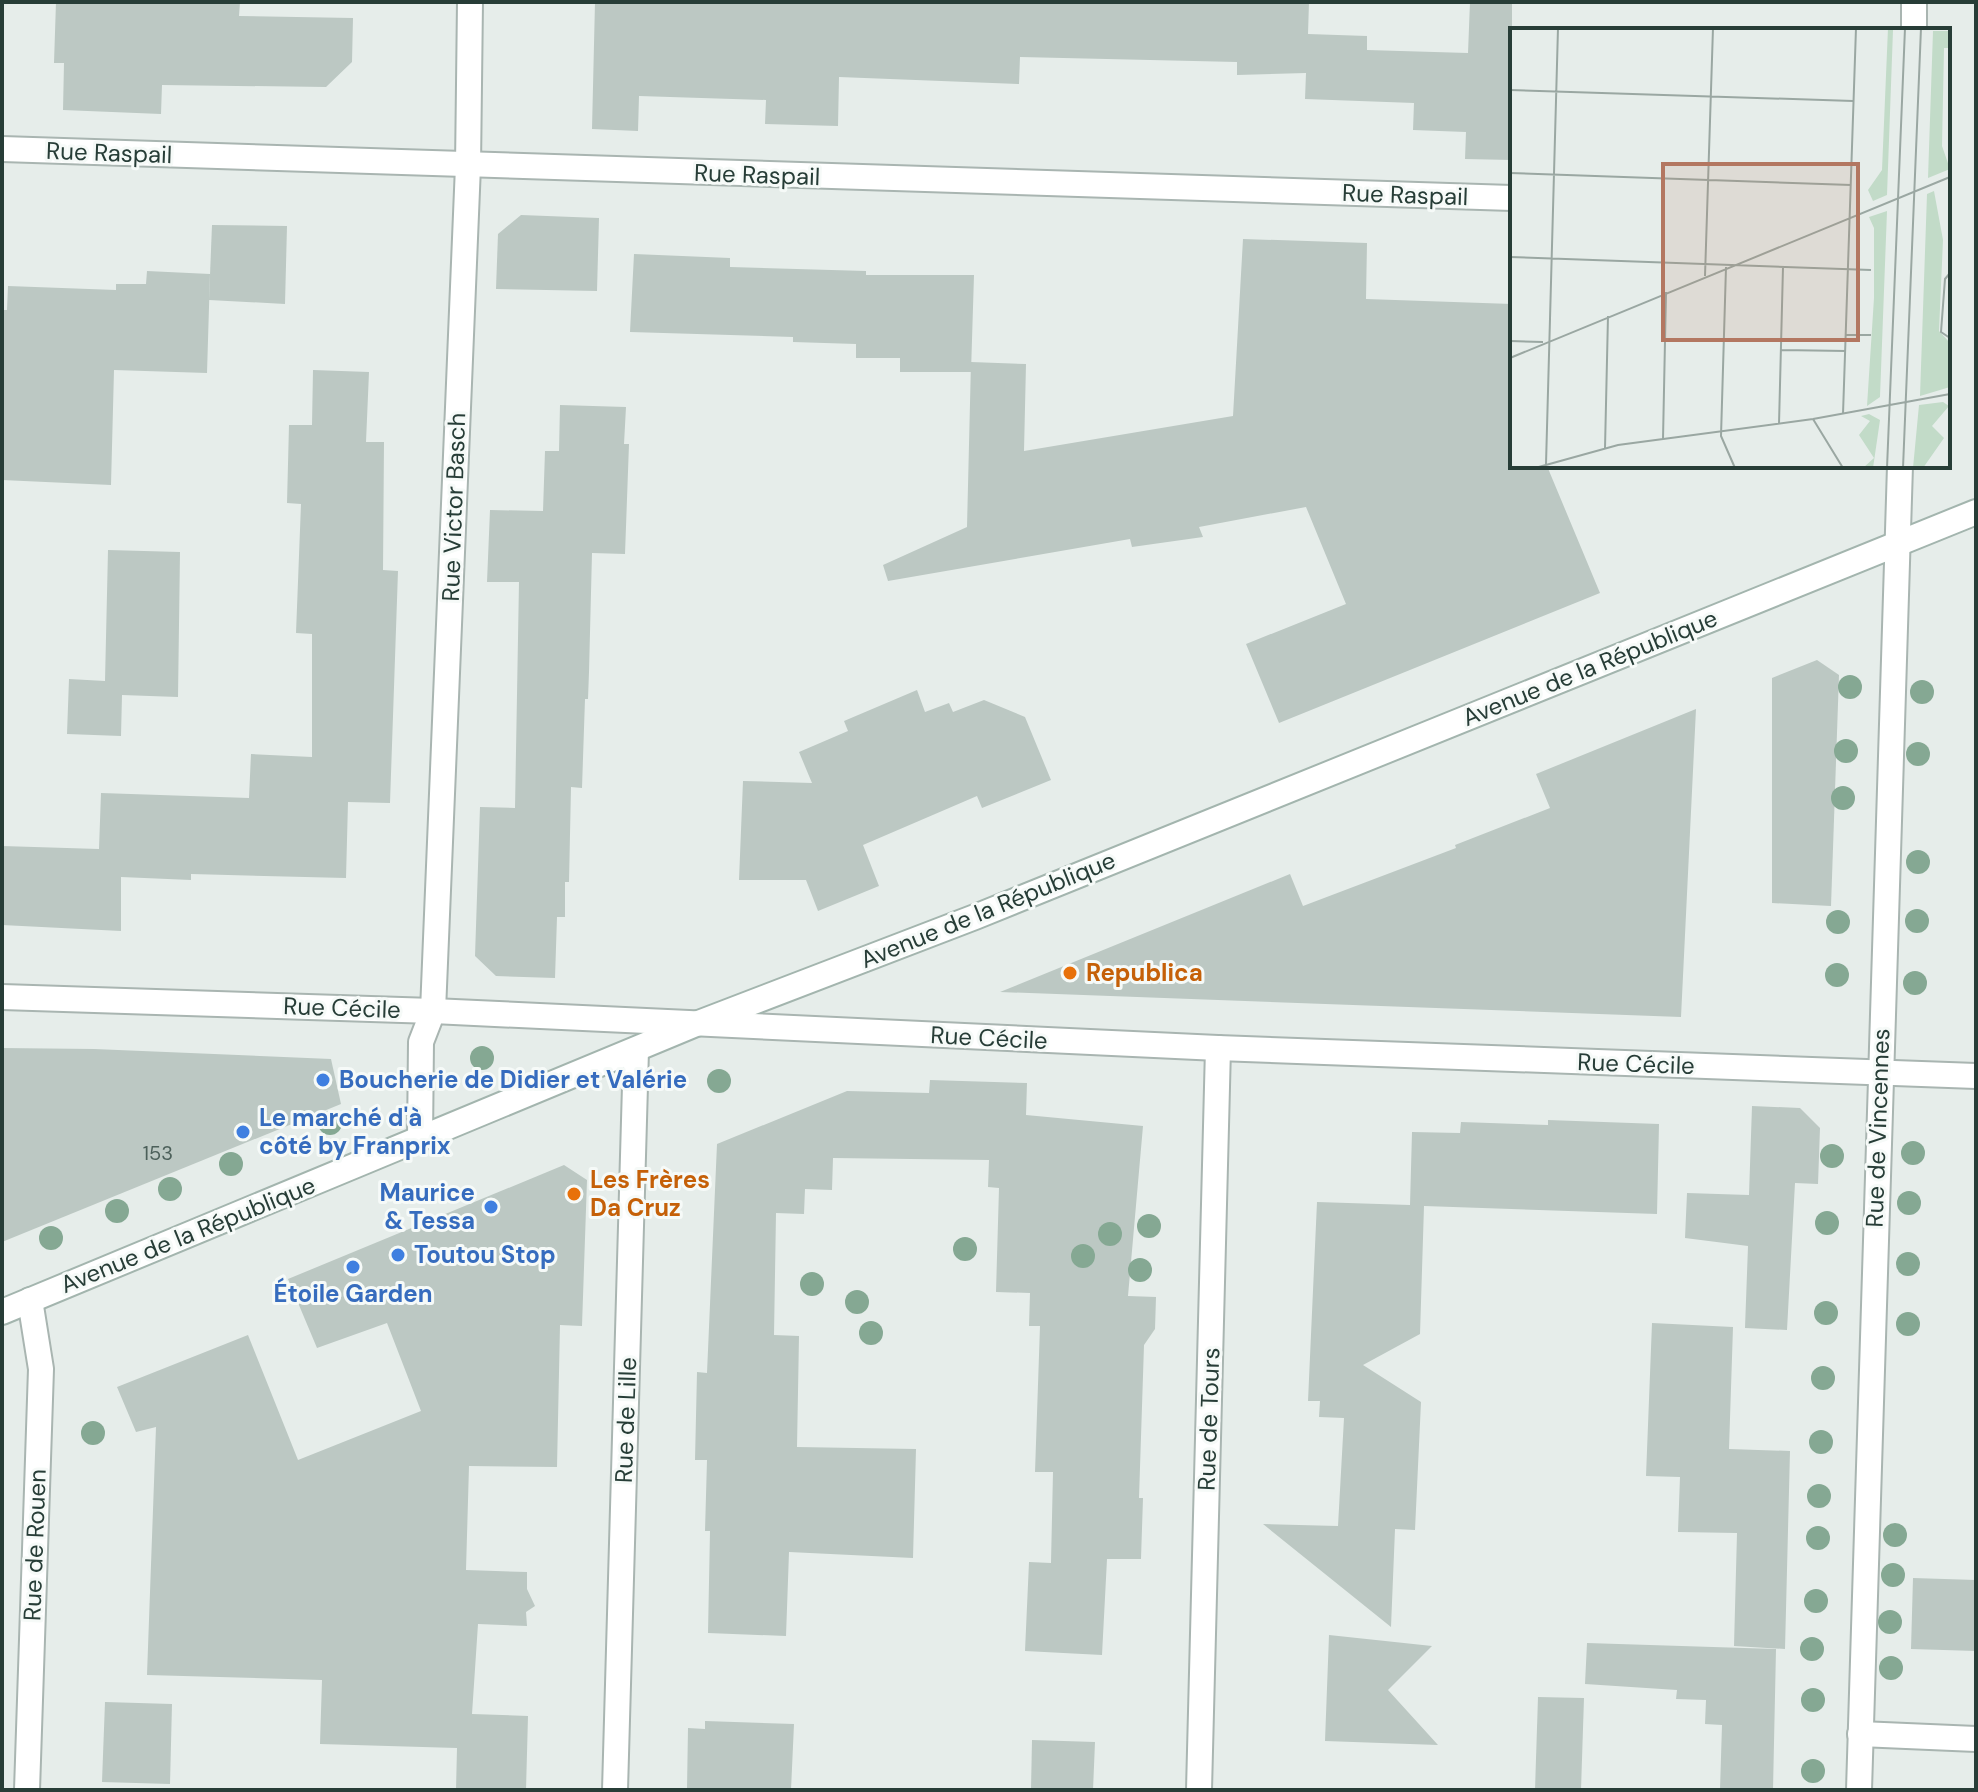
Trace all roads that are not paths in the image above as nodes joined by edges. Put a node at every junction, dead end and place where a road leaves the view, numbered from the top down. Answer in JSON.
{"nodes":[{"id":1,"x":470,"y":2,"type":"edge"},
{"id":2,"x":1914,"y":2,"type":"edge"},
{"id":3,"x":1914,"y":28,"type":"edge"},
{"id":4,"x":2,"y":149,"type":"edge"},
{"id":5,"x":468,"y":166,"type":"junction"},
{"id":6,"x":1510,"y":198,"type":"edge"},
{"id":7,"x":1900,"y":468,"type":"edge"},
{"id":8,"x":1976,"y":512,"type":"edge"},
{"id":9,"x":1897,"y":544,"type":"junction"},
{"id":10,"x":2,"y":997,"type":"edge"},
{"id":11,"x":433,"y":1011,"type":"junction"},
{"id":12,"x":696,"y":1024,"type":"junction"},
{"id":13,"x":1218,"y":1048,"type":"junction"},
{"id":14,"x":636,"y":1050,"type":"junction"},
{"id":15,"x":1879,"y":1074,"type":"junction"},
{"id":16,"x":1976,"y":1076,"type":"edge"},
{"id":17,"x":420,"y":1139,"type":"junction"},
{"id":18,"x":30,"y":1300,"type":"junction"},
{"id":19,"x":2,"y":1312,"type":"edge"},
{"id":20,"x":1860,"y":1734,"type":"junction"},
{"id":21,"x":1976,"y":1739,"type":"edge"},
{"id":22,"x":27,"y":1790,"type":"edge"},
{"id":23,"x":615,"y":1790,"type":"edge"},
{"id":24,"x":1199,"y":1790,"type":"edge"},
{"id":25,"x":1859,"y":1790,"type":"edge"}],
"edges":[{"from":1,"to":5,"type":"street","name":"Rue Victor Basch"},
{"from":2,"to":3,"type":"street"},
{"from":4,"to":5,"type":"street","name":"Rue Raspail"},
{"from":5,"to":6,"type":"street","name":"Rue Raspail"},
{"from":5,"to":11,"type":"street","name":"Rue Victor Basch"},
{"from":7,"to":9,"type":"street","name":"Rue de Vincennes"},
{"from":8,"to":9,"type":"street","name":"Avenue de la République"},
{"from":9,"to":12,"type":"street","name":"Avenue de la République"},
{"from":9,"to":15,"type":"street","name":"Rue de Vincennes"},
{"from":10,"to":11,"type":"street","name":"Rue Cécile"},
{"from":11,"to":12,"type":"street","name":"Rue Cécile"},
{"from":11,"to":17,"type":"street","name":"Rue Victor Basch"},
{"from":12,"to":13,"type":"street","name":"Rue Cécile"},
{"from":12,"to":14,"type":"street","name":"Avenue de la République"},
{"from":13,"to":15,"type":"street","name":"Rue Cécile"},
{"from":13,"to":24,"type":"street","name":"Rue de Tours"},
{"from":14,"to":17,"type":"street","name":"Avenue de la République"},
{"from":14,"to":23,"type":"street","name":"Rue de Lille"},
{"from":15,"to":16,"type":"street","name":"Rue Cécile"},
{"from":15,"to":20,"type":"street","name":"Rue de Vincennes"},
{"from":17,"to":18,"type":"street","name":"Avenue de la République"},
{"from":18,"to":19,"type":"street","name":"Avenue de la République"},
{"from":18,"to":22,"type":"street","name":"Rue de Rouen"},
{"from":20,"to":21,"type":"street"},
{"from":20,"to":25,"type":"street","name":"Rue de Vincennes"}]}
